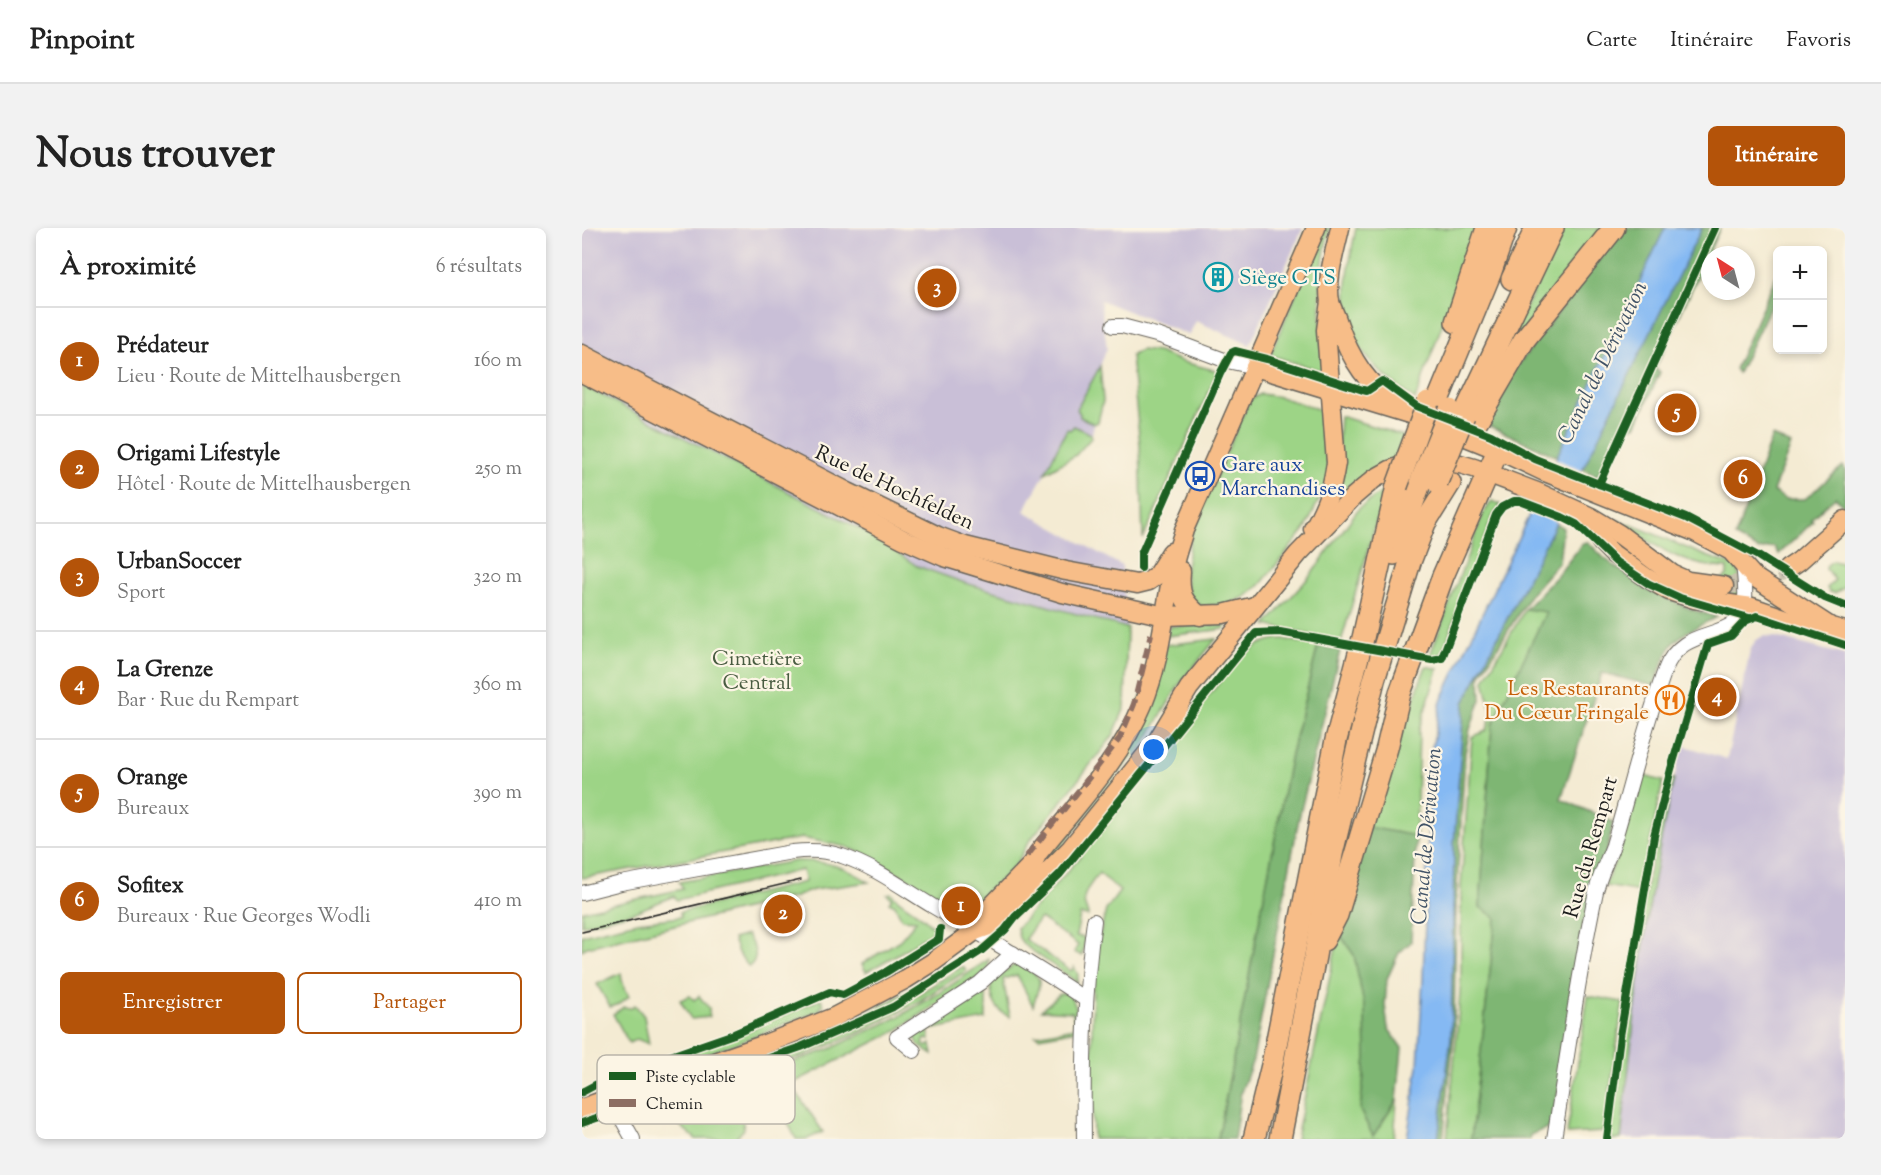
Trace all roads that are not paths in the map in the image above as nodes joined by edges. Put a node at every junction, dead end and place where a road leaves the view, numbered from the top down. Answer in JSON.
{"nodes":[{"id":1,"x":1316,"y":228,"type":"edge"},
{"id":2,"x":1340,"y":228,"type":"edge"},
{"id":3,"x":1487,"y":228,"type":"edge"},
{"id":4,"x":1506,"y":228,"type":"edge"},
{"id":5,"x":1536,"y":228,"type":"edge"},
{"id":6,"x":1553,"y":228,"type":"edge"},
{"id":7,"x":1614,"y":228,"type":"edge"},
{"id":8,"x":1330,"y":301,"type":"junction"},
{"id":9,"x":1113,"y":326,"type":"dead end"},
{"id":10,"x":582,"y":354,"type":"edge"},
{"id":11,"x":1255,"y":367,"type":"junction"},
{"id":12,"x":582,"y":373,"type":"edge"},
{"id":13,"x":1331,"y":391,"type":"junction"},
{"id":14,"x":1451,"y":411,"type":"junction"},
{"id":15,"x":1408,"y":414,"type":"junction"},
{"id":16,"x":1498,"y":450,"type":"junction"},
{"id":17,"x":1487,"y":473,"type":"junction"},
{"id":18,"x":1422,"y":483,"type":"junction"},
{"id":19,"x":1572,"y":508,"type":"junction"},
{"id":20,"x":1845,"y":520,"type":"edge"},
{"id":21,"x":1184,"y":530,"type":"junction"},
{"id":22,"x":1298,"y":554,"type":"junction"},
{"id":23,"x":1743,"y":563,"type":"junction"},
{"id":24,"x":1787,"y":569,"type":"tunnel mouth"},
{"id":25,"x":1724,"y":586,"type":"tunnel mouth"},
{"id":26,"x":1740,"y":604,"type":"junction"},
{"id":27,"x":1255,"y":606,"type":"junction"},
{"id":28,"x":1165,"y":616,"type":"junction"},
{"id":29,"x":1200,"y":616,"type":"junction"},
{"id":30,"x":1840,"y":632,"type":"edge"},
{"id":31,"x":1363,"y":638,"type":"junction"},
{"id":32,"x":582,"y":892,"type":"edge"},
{"id":33,"x":1094,"y":921,"type":"dead end"},
{"id":34,"x":975,"y":931,"type":"junction"},
{"id":35,"x":1012,"y":952,"type":"junction"},
{"id":36,"x":1315,"y":956,"type":"junction"},
{"id":37,"x":1086,"y":1000,"type":"junction"},
{"id":38,"x":914,"y":1051,"type":"dead end"},
{"id":39,"x":733,"y":1055,"type":"edge"},
{"id":40,"x":597,"y":1103,"type":"edge"},
{"id":41,"x":582,"y":1108,"type":"edge"},
{"id":42,"x":625,"y":1124,"type":"edge"},
{"id":43,"x":633,"y":1139,"type":"edge"},
{"id":44,"x":1084,"y":1139,"type":"edge"},
{"id":45,"x":1254,"y":1139,"type":"edge"},
{"id":46,"x":1280,"y":1139,"type":"edge"},
{"id":47,"x":1554,"y":1139,"type":"edge"}],
"edges":[{"from":1,"to":11,"type":"main road"},
{"from":2,"to":8,"type":"main road"},
{"from":3,"to":14,"type":"highway"},
{"from":4,"to":14,"type":"highway"},
{"from":5,"to":14,"type":"highway"},
{"from":6,"to":14,"type":"highway"},
{"from":7,"to":14,"type":"highway"},
{"from":8,"to":13,"type":"main road"},
{"from":8,"to":15,"type":"main road"},
{"from":9,"to":11,"type":"street"},
{"from":10,"to":21,"type":"main road","name":"Rue de Hochfelden"},
{"from":11,"to":13,"type":"main road"},
{"from":11,"to":21,"type":"main road"},
{"from":12,"to":28,"type":"main road","name":"Rue de Hochfelden"},
{"from":13,"to":15,"type":"main road"},
{"from":13,"to":22,"type":"main road"},
{"from":14,"to":18,"type":"highway","bridge":true},
{"from":14,"to":18,"type":"highway"},
{"from":15,"to":16,"type":"main road"},
{"from":16,"to":17,"type":"highway"},
{"from":16,"to":23,"type":"main road"},
{"from":17,"to":19,"type":"main road"},
{"from":17,"to":22,"type":"main road"},
{"from":17,"to":36,"type":"highway"},
{"from":18,"to":31,"type":"highway"},
{"from":18,"to":31,"type":"highway"},
{"from":18,"to":36,"type":"highway"},
{"from":19,"to":25,"type":"main road"},
{"from":19,"to":26,"type":"main road"},
{"from":20,"to":24,"type":"main road"},
{"from":21,"to":28,"type":"main road"},
{"from":21,"to":29,"type":"main road"},
{"from":22,"to":27,"type":"main road"},
{"from":23,"to":26,"type":"street"},
{"from":23,"to":30,"type":"main road"},
{"from":26,"to":30,"type":"main road"},
{"from":26,"to":47,"type":"street","name":"Rue du Rempart"},
{"from":27,"to":29,"type":"main road","name":"Rue de Hochfelden"},
{"from":27,"to":34,"type":"main road"},
{"from":28,"to":29,"type":"main road","name":"Rue de Hochfelden"},
{"from":28,"to":34,"type":"main road"},
{"from":31,"to":45,"type":"highway"},
{"from":32,"to":34,"type":"street"},
{"from":33,"to":37,"type":"street"},
{"from":34,"to":35,"type":"street"},
{"from":34,"to":39,"type":"main road"},
{"from":35,"to":37,"type":"street"},
{"from":35,"to":38,"type":"street"},
{"from":36,"to":46,"type":"highway"},
{"from":37,"to":44,"type":"street"},
{"from":40,"to":41,"type":"main road"},
{"from":42,"to":43,"type":"street"}]}
